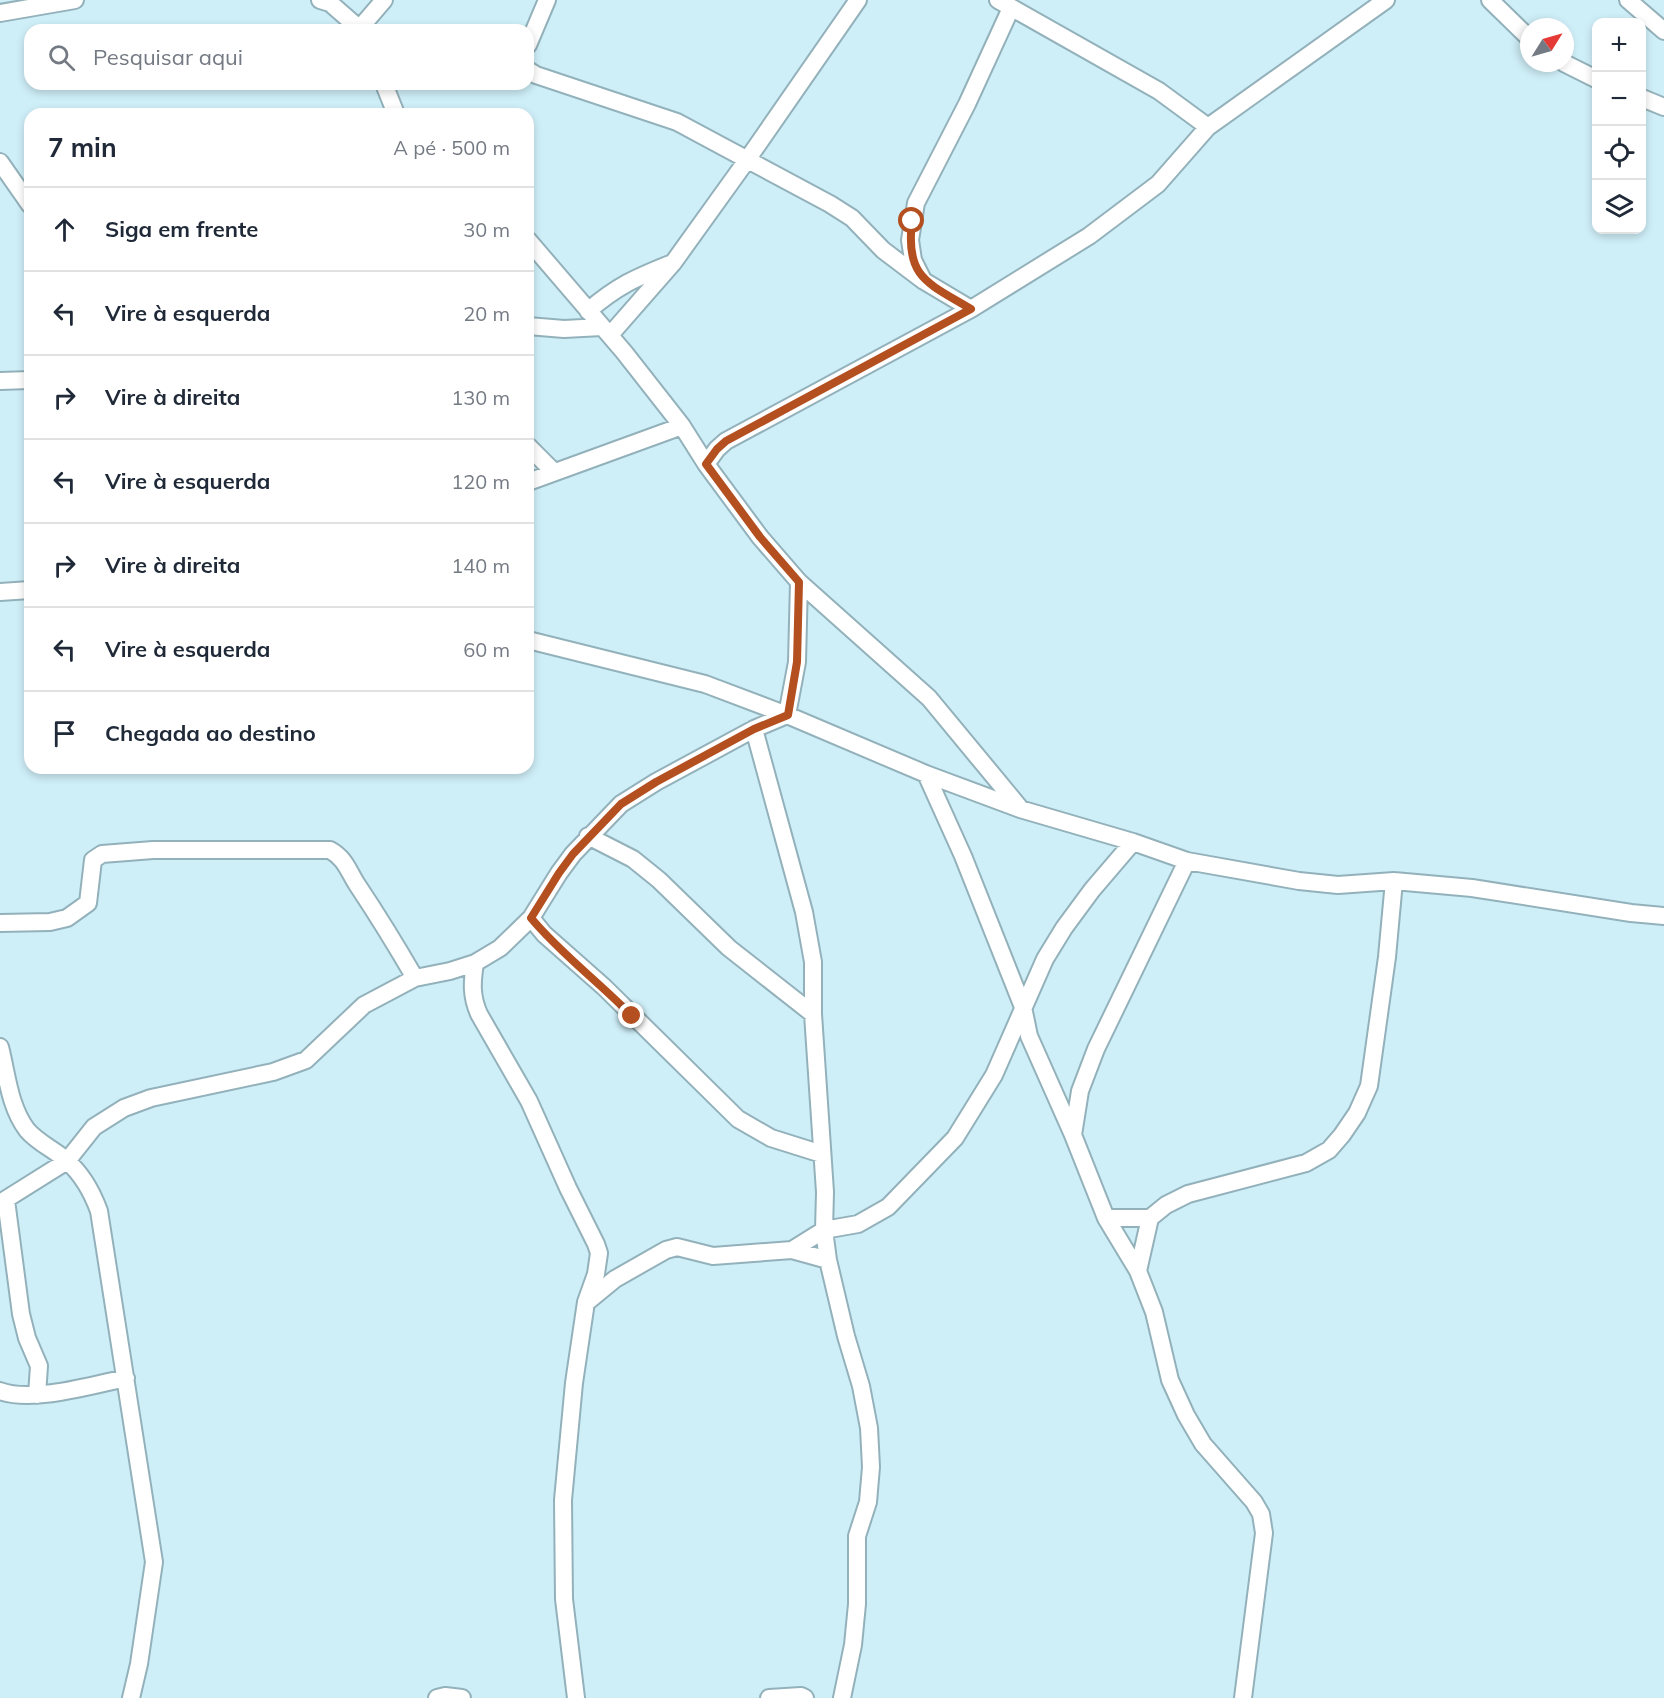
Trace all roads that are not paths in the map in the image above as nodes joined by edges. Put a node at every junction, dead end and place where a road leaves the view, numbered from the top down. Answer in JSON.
{"nodes":[{"id":1,"x":75,"y":0,"type":"edge"},
{"id":2,"x":384,"y":0,"type":"edge"},
{"id":3,"x":547,"y":0,"type":"edge"},
{"id":4,"x":858,"y":0,"type":"edge"},
{"id":5,"x":1386,"y":0,"type":"edge"},
{"id":6,"x":1490,"y":0,"type":"edge"},
{"id":7,"x":1628,"y":0,"type":"edge"},
{"id":8,"x":326,"y":1,"type":"edge"},
{"id":9,"x":1005,"y":4,"type":"edge"},
{"id":10,"x":0,"y":13,"type":"edge"},
{"id":11,"x":354,"y":24,"type":"edge"},
{"id":12,"x":364,"y":24,"type":"edge"},
{"id":13,"x":1520,"y":29,"type":"edge"},
{"id":14,"x":534,"y":31,"type":"edge"},
{"id":15,"x":1664,"y":31,"type":"edge"},
{"id":16,"x":1574,"y":68,"type":"edge"},
{"id":17,"x":534,"y":74,"type":"edge"},
{"id":18,"x":1592,"y":77,"type":"edge"},
{"id":19,"x":386,"y":90,"type":"edge"},
{"id":20,"x":1646,"y":100,"type":"edge"},
{"id":21,"x":1664,"y":107,"type":"edge"},
{"id":22,"x":394,"y":108,"type":"edge"},
{"id":23,"x":1208,"y":127,"type":"junction"},
{"id":24,"x":747,"y":160,"type":"junction"},
{"id":25,"x":0,"y":162,"type":"edge"},
{"id":26,"x":24,"y":196,"type":"edge"},
{"id":27,"x":534,"y":247,"type":"edge"},
{"id":28,"x":672,"y":263,"type":"junction"},
{"id":29,"x":924,"y":281,"type":"junction"},
{"id":30,"x":971,"y":309,"type":"junction"},
{"id":31,"x":588,"y":311,"type":"junction"},
{"id":32,"x":534,"y":326,"type":"edge"},
{"id":33,"x":606,"y":331,"type":"junction"},
{"id":34,"x":24,"y":380,"type":"edge"},
{"id":35,"x":0,"y":381,"type":"edge"},
{"id":36,"x":682,"y":426,"type":"junction"},
{"id":37,"x":534,"y":452,"type":"edge"},
{"id":38,"x":706,"y":464,"type":"junction"},
{"id":39,"x":554,"y":472,"type":"junction"},
{"id":40,"x":534,"y":480,"type":"edge"},
{"id":41,"x":799,"y":582,"type":"junction"},
{"id":42,"x":24,"y":590,"type":"edge"},
{"id":43,"x":0,"y":592,"type":"edge"},
{"id":44,"x":534,"y":641,"type":"edge"},
{"id":45,"x":788,"y":715,"type":"junction"},
{"id":46,"x":754,"y":729,"type":"junction"},
{"id":47,"x":926,"y":774,"type":"junction"},
{"id":48,"x":1020,"y":809,"type":"junction"},
{"id":49,"x":588,"y":836,"type":"junction"},
{"id":50,"x":1133,"y":842,"type":"junction"},
{"id":51,"x":1186,"y":861,"type":"junction"},
{"id":52,"x":1394,"y":881,"type":"junction"},
{"id":53,"x":1664,"y":916,"type":"edge"},
{"id":54,"x":531,"y":918,"type":"junction"},
{"id":55,"x":0,"y":923,"type":"edge"},
{"id":56,"x":475,"y":963,"type":"junction"},
{"id":57,"x":415,"y":978,"type":"junction"},
{"id":58,"x":1023,"y":1007,"type":"junction"},
{"id":59,"x":813,"y":1014,"type":"junction"},
{"id":60,"x":0,"y":1047,"type":"edge"},
{"id":61,"x":1073,"y":1135,"type":"junction"},
{"id":62,"x":822,"y":1154,"type":"junction"},
{"id":63,"x":67,"y":1161,"type":"junction"},
{"id":64,"x":3,"y":1202,"type":"edge"},
{"id":65,"x":1106,"y":1218,"type":"junction"},
{"id":66,"x":1150,"y":1218,"type":"junction"},
{"id":67,"x":824,"y":1230,"type":"junction"},
{"id":68,"x":792,"y":1250,"type":"junction"},
{"id":69,"x":828,"y":1260,"type":"junction"},
{"id":70,"x":1138,"y":1271,"type":"junction"},
{"id":71,"x":586,"y":1302,"type":"junction"},
{"id":72,"x":126,"y":1378,"type":"junction"},
{"id":73,"x":0,"y":1391,"type":"edge"},
{"id":74,"x":37,"y":1395,"type":"junction"},
{"id":75,"x":130,"y":1698,"type":"edge"},
{"id":76,"x":437,"y":1698,"type":"edge"},
{"id":77,"x":462,"y":1698,"type":"edge"},
{"id":78,"x":576,"y":1698,"type":"edge"},
{"id":79,"x":769,"y":1698,"type":"edge"},
{"id":80,"x":805,"y":1698,"type":"edge"},
{"id":81,"x":842,"y":1698,"type":"edge"},
{"id":82,"x":1243,"y":1698,"type":"edge"}],
"edges":[{"from":1,"to":10,"type":"street"},
{"from":2,"to":12,"type":"street"},
{"from":3,"to":14,"type":"street"},
{"from":4,"to":24,"type":"street"},
{"from":5,"to":23,"type":"street"},
{"from":6,"to":13,"type":"street"},
{"from":7,"to":15,"type":"street"},
{"from":8,"to":11,"type":"street"},
{"from":9,"to":23,"type":"street"},
{"from":9,"to":29,"type":"street"},
{"from":16,"to":18,"type":"street"},
{"from":17,"to":24,"type":"street"},
{"from":19,"to":22,"type":"street"},
{"from":20,"to":21,"type":"street"},
{"from":23,"to":30,"type":"street"},
{"from":24,"to":28,"type":"street"},
{"from":24,"to":29,"type":"street"},
{"from":25,"to":26,"type":"street"},
{"from":27,"to":31,"type":"street"},
{"from":28,"to":31,"type":"street"},
{"from":28,"to":33,"type":"street"},
{"from":29,"to":30,"type":"street"},
{"from":30,"to":38,"type":"street"},
{"from":31,"to":33,"type":"street"},
{"from":32,"to":33,"type":"street"},
{"from":33,"to":36,"type":"street"},
{"from":34,"to":35,"type":"street"},
{"from":36,"to":38,"type":"street"},
{"from":36,"to":39,"type":"street"},
{"from":37,"to":39,"type":"street"},
{"from":38,"to":41,"type":"street"},
{"from":39,"to":40,"type":"street"},
{"from":41,"to":45,"type":"street"},
{"from":41,"to":48,"type":"street"},
{"from":42,"to":43,"type":"street"},
{"from":44,"to":45,"type":"street"},
{"from":45,"to":46,"type":"street"},
{"from":45,"to":47,"type":"street"},
{"from":46,"to":49,"type":"street"},
{"from":46,"to":59,"type":"street"},
{"from":47,"to":48,"type":"street"},
{"from":47,"to":58,"type":"street"},
{"from":48,"to":50,"type":"street"},
{"from":49,"to":54,"type":"street"},
{"from":49,"to":59,"type":"street"},
{"from":50,"to":51,"type":"street"},
{"from":50,"to":58,"type":"street"},
{"from":51,"to":52,"type":"street"},
{"from":51,"to":61,"type":"street"},
{"from":52,"to":53,"type":"street"},
{"from":52,"to":66,"type":"street"},
{"from":54,"to":56,"type":"street"},
{"from":54,"to":62,"type":"street"},
{"from":55,"to":57,"type":"street"},
{"from":56,"to":57,"type":"street"},
{"from":56,"to":71,"type":"street"},
{"from":57,"to":63,"type":"street"},
{"from":58,"to":61,"type":"street"},
{"from":58,"to":67,"type":"street"},
{"from":59,"to":62,"type":"street"},
{"from":60,"to":63,"type":"street"},
{"from":61,"to":65,"type":"street"},
{"from":62,"to":67,"type":"street"},
{"from":63,"to":64,"type":"street"},
{"from":63,"to":72,"type":"street"},
{"from":64,"to":74,"type":"street"},
{"from":65,"to":66,"type":"street"},
{"from":65,"to":70,"type":"street"},
{"from":66,"to":70,"type":"street"},
{"from":67,"to":68,"type":"street"},
{"from":67,"to":69,"type":"street"},
{"from":68,"to":69,"type":"street"},
{"from":68,"to":71,"type":"street"},
{"from":69,"to":81,"type":"street"},
{"from":70,"to":82,"type":"street"},
{"from":71,"to":78,"type":"street"},
{"from":72,"to":74,"type":"street"},
{"from":72,"to":75,"type":"street"},
{"from":73,"to":74,"type":"street"},
{"from":76,"to":77,"type":"street"},
{"from":79,"to":80,"type":"street"}]}
